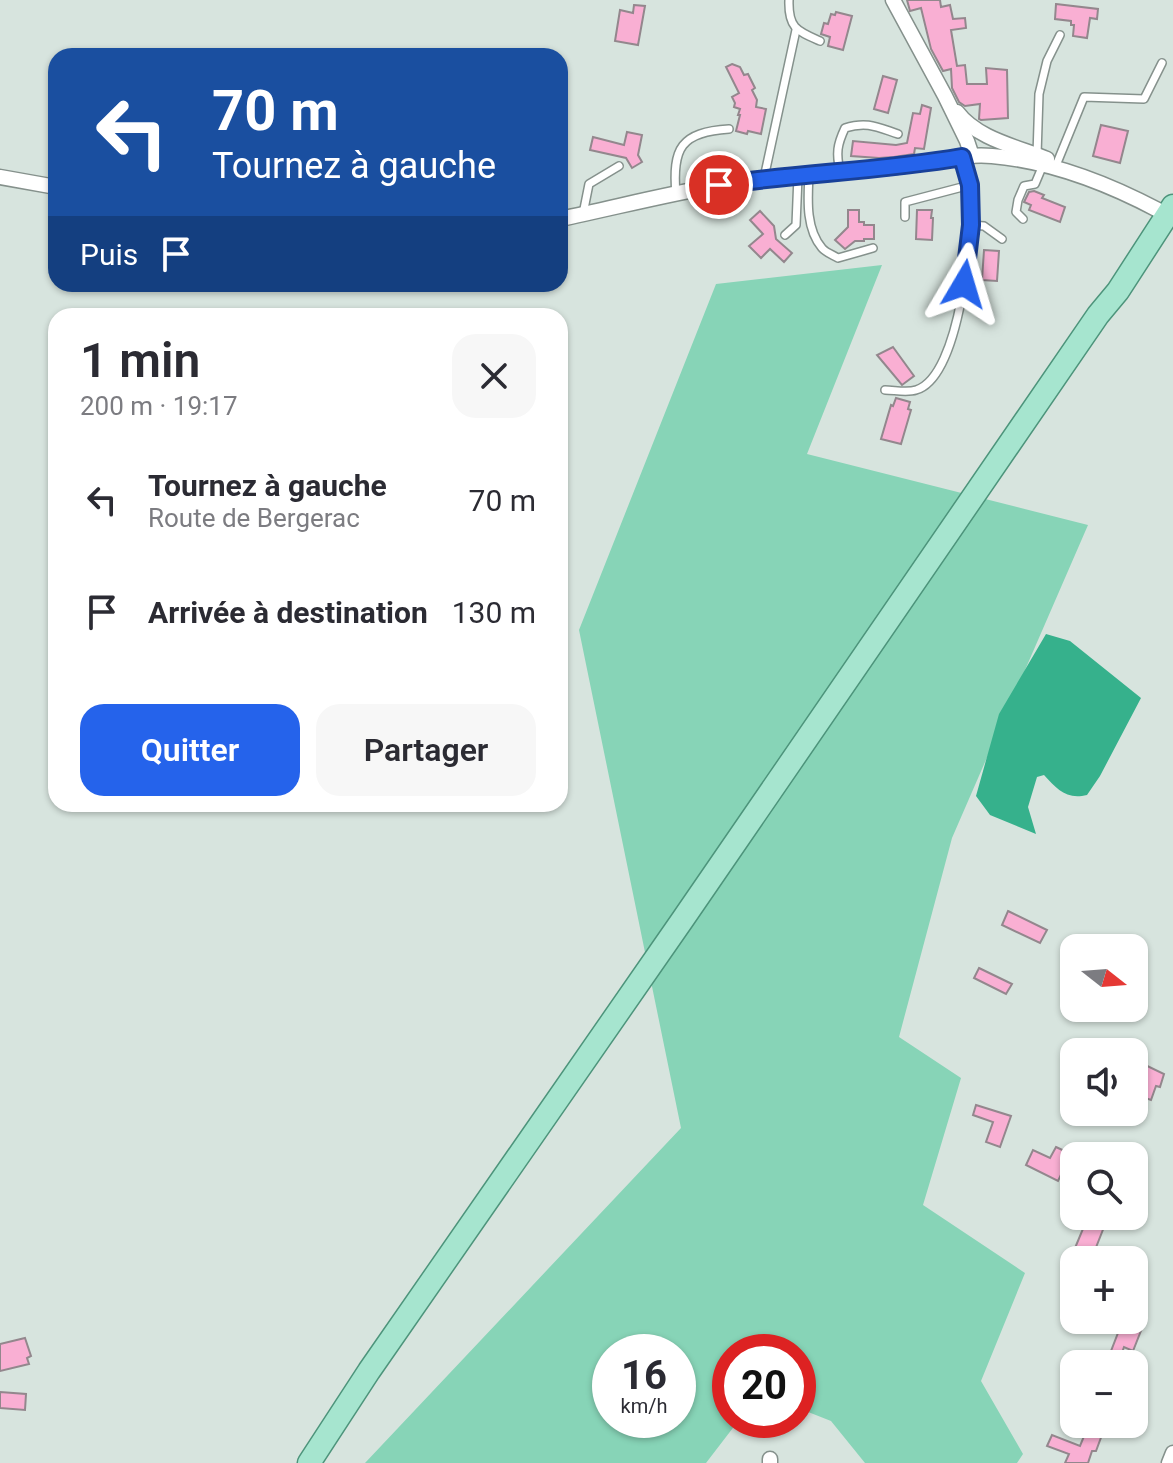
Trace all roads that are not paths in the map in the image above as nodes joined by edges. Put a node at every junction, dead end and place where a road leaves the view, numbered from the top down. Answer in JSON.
{"nodes":[{"id":1,"x":789,"y":0,"type":"edge"},
{"id":2,"x":893,"y":0,"type":"edge"},
{"id":3,"x":796,"y":30,"type":"junction"},
{"id":4,"x":1060,"y":35,"type":"dead end"},
{"id":5,"x":820,"y":41,"type":"dead end"},
{"id":6,"x":1162,"y":63,"type":"dead end"},
{"id":7,"x":945,"y":96,"type":"junction"},
{"id":8,"x":969,"y":124,"type":"junction"},
{"id":9,"x":729,"y":129,"type":"dead end"},
{"id":10,"x":898,"y":134,"type":"dead end"},
{"id":11,"x":972,"y":156,"type":"junction"},
{"id":12,"x":1051,"y":163,"type":"junction"},
{"id":13,"x":619,"y":166,"type":"dead end"},
{"id":14,"x":840,"y":172,"type":"junction"},
{"id":15,"x":803,"y":175,"type":"junction"},
{"id":16,"x":0,"y":177,"type":"edge"},
{"id":17,"x":764,"y":178,"type":"junction"},
{"id":18,"x":970,"y":185,"type":"junction"},
{"id":19,"x":48,"y":186,"type":"edge"},
{"id":20,"x":1173,"y":186,"type":"edge"},
{"id":21,"x":676,"y":194,"type":"junction"},
{"id":22,"x":1168,"y":212,"type":"edge"},
{"id":23,"x":583,"y":214,"type":"junction"},
{"id":24,"x":568,"y":217,"type":"edge"},
{"id":25,"x":905,"y":217,"type":"dead end"},
{"id":26,"x":1023,"y":219,"type":"dead end"},
{"id":27,"x":971,"y":225,"type":"junction"},
{"id":28,"x":785,"y":235,"type":"dead end"},
{"id":29,"x":1002,"y":239,"type":"dead end"},
{"id":30,"x":873,"y":248,"type":"dead end"},
{"id":31,"x":885,"y":390,"type":"dead end"},
{"id":32,"x":1173,"y":1453,"type":"edge"},
{"id":33,"x":309,"y":1463,"type":"edge"},
{"id":34,"x":1169,"y":1463,"type":"edge"}],
"edges":[{"from":1,"to":3,"type":"lane"},
{"from":2,"to":7,"type":"street"},
{"from":3,"to":5,"type":"lane"},
{"from":3,"to":17,"type":"lane"},
{"from":4,"to":12,"type":"lane"},
{"from":6,"to":12,"type":"lane"},
{"from":7,"to":8,"type":"street"},
{"from":7,"to":11,"type":"street"},
{"from":8,"to":11,"type":"street"},
{"from":8,"to":12,"type":"street"},
{"from":9,"to":21,"type":"lane"},
{"from":10,"to":14,"type":"lane"},
{"from":11,"to":12,"type":"street"},
{"from":11,"to":14,"type":"street"},
{"from":11,"to":18,"type":"lane"},
{"from":12,"to":22,"type":"street"},
{"from":12,"to":26,"type":"lane"},
{"from":13,"to":23,"type":"lane"},
{"from":14,"to":15,"type":"street"},
{"from":15,"to":17,"type":"street"},
{"from":15,"to":28,"type":"lane"},
{"from":15,"to":30,"type":"lane"},
{"from":16,"to":19,"type":"street"},
{"from":17,"to":21,"type":"street"},
{"from":18,"to":25,"type":"lane"},
{"from":18,"to":27,"type":"lane"},
{"from":20,"to":22,"type":"main road"},
{"from":21,"to":23,"type":"street"},
{"from":22,"to":33,"type":"main road"},
{"from":23,"to":24,"type":"street"},
{"from":27,"to":29,"type":"lane"},
{"from":27,"to":31,"type":"lane"},
{"from":32,"to":34,"type":"street"}]}
